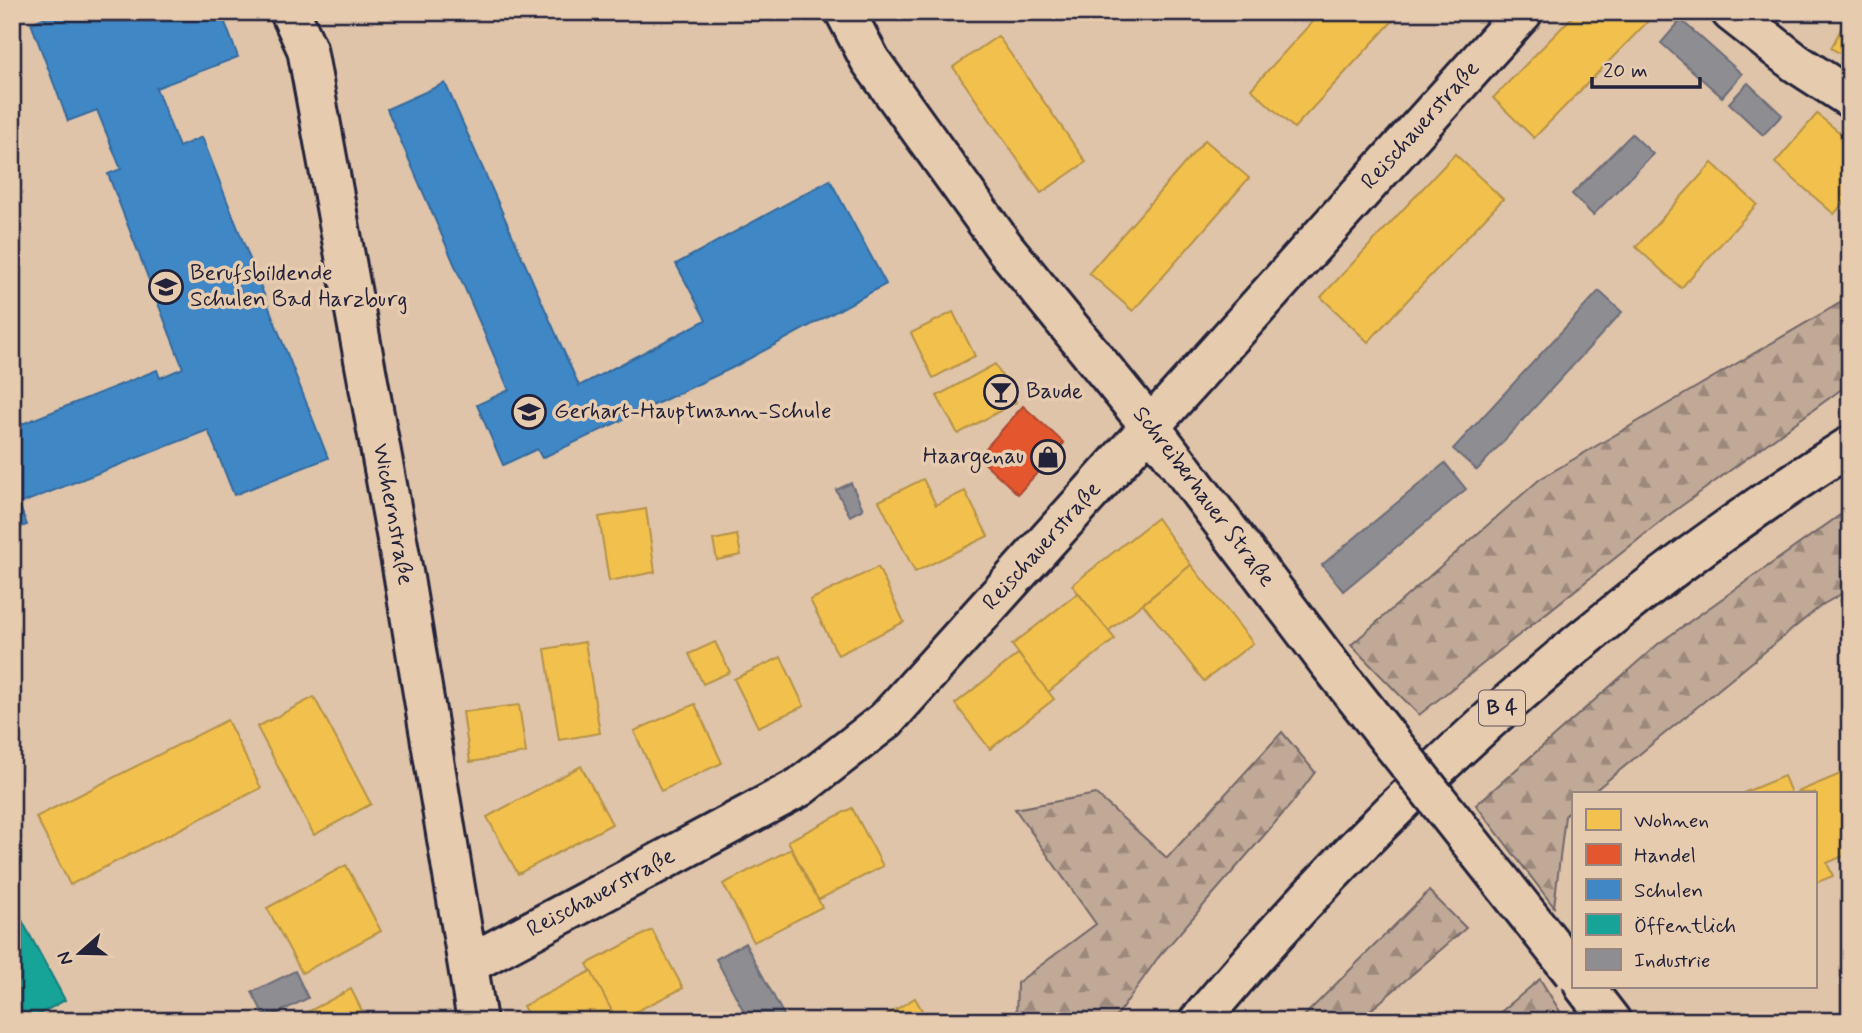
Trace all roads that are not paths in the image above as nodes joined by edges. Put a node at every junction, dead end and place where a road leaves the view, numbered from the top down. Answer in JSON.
{"nodes":[{"id":1,"x":290,"y":12,"type":"edge"},
{"id":2,"x":845,"y":12,"type":"edge"},
{"id":3,"x":1731,"y":12,"type":"edge"},
{"id":4,"x":1515,"y":15,"type":"edge"},
{"id":5,"x":1850,"y":99,"type":"edge"},
{"id":6,"x":1150,"y":426,"type":"junction"},
{"id":7,"x":1850,"y":446,"type":"edge"},
{"id":8,"x":469,"y":964,"type":"junction"},
{"id":9,"x":1572,"y":971,"type":"edge"},
{"id":10,"x":477,"y":1021,"type":"edge"},
{"id":11,"x":1199,"y":1021,"type":"edge"}],
"edges":[{"from":1,"to":8,"type":"main road","name":"Wichernstraße"},
{"from":2,"to":6,"type":"main road","name":"Schreiberhauer Straße"},
{"from":3,"to":5,"type":"main road"},
{"from":4,"to":6,"type":"main road","name":"Reischauerstraße"},
{"from":6,"to":8,"type":"main road","name":"Reischauerstraße"},
{"from":6,"to":9,"type":"main road","name":"Schreiberhauer Straße","bridge":true},
{"from":7,"to":11,"type":"main road","number":"B 4"},
{"from":8,"to":10,"type":"main road","name":"Wichernstraße"}]}
